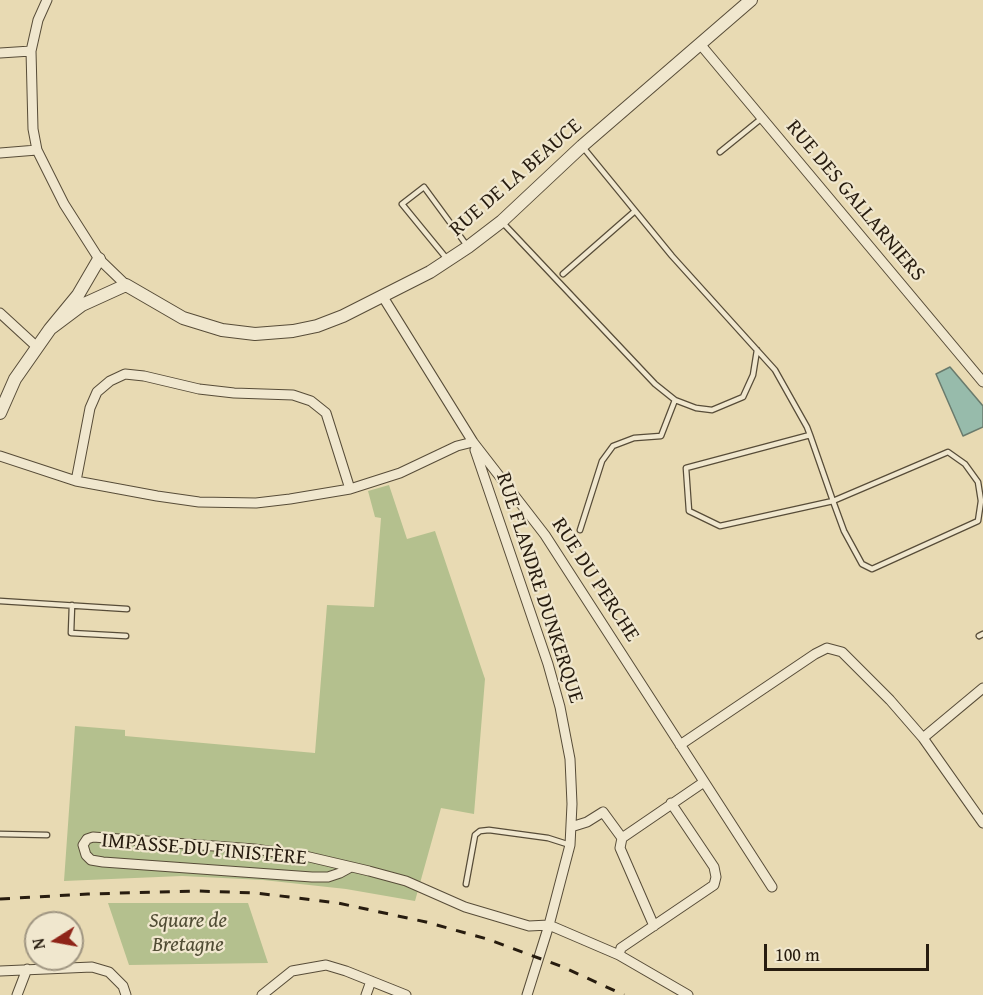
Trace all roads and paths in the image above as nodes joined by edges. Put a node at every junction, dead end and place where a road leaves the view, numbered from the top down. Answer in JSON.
{"nodes":[{"id":1,"x":47,"y":0,"type":"edge"},
{"id":2,"x":751,"y":0,"type":"edge"},
{"id":3,"x":700,"y":44,"type":"junction"},
{"id":4,"x":31,"y":51,"type":"junction"},
{"id":5,"x":0,"y":53,"type":"edge"},
{"id":6,"x":762,"y":118,"type":"junction"},
{"id":7,"x":582,"y":146,"type":"junction"},
{"id":8,"x":37,"y":150,"type":"junction"},
{"id":9,"x":720,"y":152,"type":"dead end"},
{"id":10,"x":0,"y":153,"type":"edge"},
{"id":11,"x":635,"y":211,"type":"junction"},
{"id":12,"x":502,"y":221,"type":"junction"},
{"id":13,"x":468,"y":247,"type":"junction"},
{"id":14,"x":99,"y":259,"type":"junction"},
{"id":15,"x":448,"y":261,"type":"junction"},
{"id":16,"x":562,"y":274,"type":"dead end"},
{"id":17,"x":126,"y":285,"type":"junction"},
{"id":18,"x":383,"y":297,"type":"junction"},
{"id":19,"x":0,"y":313,"type":"edge"},
{"id":20,"x":50,"y":329,"type":"junction"},
{"id":21,"x":37,"y":347,"type":"junction"},
{"id":22,"x":757,"y":350,"type":"junction"},
{"id":23,"x":983,"y":381,"type":"edge"},
{"id":24,"x":675,"y":400,"type":"junction"},
{"id":25,"x":0,"y":413,"type":"edge"},
{"id":26,"x":810,"y":435,"type":"junction"},
{"id":27,"x":473,"y":442,"type":"junction"},
{"id":28,"x":0,"y":456,"type":"edge"},
{"id":29,"x":76,"y":481,"type":"junction"},
{"id":30,"x":350,"y":489,"type":"junction"},
{"id":31,"x":833,"y":501,"type":"junction"},
{"id":32,"x":980,"y":519,"type":"edge"},
{"id":33,"x":580,"y":530,"type":"dead end"},
{"id":34,"x":0,"y":601,"type":"edge"},
{"id":35,"x":72,"y":606,"type":"junction"},
{"id":36,"x":127,"y":609,"type":"dead end"},
{"id":37,"x":126,"y":636,"type":"dead end"},
{"id":38,"x":983,"y":688,"type":"edge"},
{"id":39,"x":922,"y":738,"type":"junction"},
{"id":40,"x":680,"y":745,"type":"junction"},
{"id":41,"x":704,"y":782,"type":"junction"},
{"id":42,"x":671,"y":803,"type":"junction"},
{"id":43,"x":983,"y":823,"type":"edge"},
{"id":44,"x":571,"y":827,"type":"junction"},
{"id":45,"x":0,"y":834,"type":"edge"},
{"id":46,"x":47,"y":835,"type":"dead end"},
{"id":47,"x":622,"y":838,"type":"junction"},
{"id":48,"x":570,"y":845,"type":"junction"},
{"id":49,"x":351,"y":867,"type":"junction"},
{"id":50,"x":466,"y":884,"type":"dead end"},
{"id":51,"x":772,"y":887,"type":"dead end"},
{"id":52,"x":549,"y":926,"type":"junction"},
{"id":53,"x":654,"y":926,"type":"junction"},
{"id":54,"x":619,"y":955,"type":"junction"},
{"id":55,"x":84,"y":967,"type":"edge"},
{"id":56,"x":24,"y":969,"type":"edge"},
{"id":57,"x":0,"y":971,"type":"edge"},
{"id":58,"x":26,"y":971,"type":"edge"},
{"id":59,"x":371,"y":981,"type":"junction"},
{"id":60,"x":17,"y":995,"type":"edge"},
{"id":61,"x":126,"y":995,"type":"edge"},
{"id":62,"x":262,"y":995,"type":"edge"},
{"id":63,"x":366,"y":995,"type":"edge"},
{"id":64,"x":406,"y":995,"type":"edge"},
{"id":65,"x":526,"y":995,"type":"edge"},
{"id":66,"x":688,"y":995,"type":"edge"}],
"edges":[{"from":1,"to":4,"type":"street","name":"RUE DE LA BEAUCE"},
{"from":2,"to":3,"type":"street","name":"RUE DE LA BEAUCE"},
{"from":3,"to":6,"type":"street","name":"RUE DES GALLARNIERS"},
{"from":3,"to":7,"type":"street","name":"RUE DE LA BEAUCE"},
{"from":4,"to":5,"type":"street"},
{"from":4,"to":8,"type":"street","name":"RUE DE LA BEAUCE"},
{"from":6,"to":9,"type":"lane"},
{"from":6,"to":23,"type":"street","name":"RUE DES GALLARNIERS"},
{"from":7,"to":11,"type":"lane"},
{"from":7,"to":12,"type":"street","name":"RUE DE LA BEAUCE"},
{"from":8,"to":10,"type":"street"},
{"from":8,"to":14,"type":"street","name":"RUE DE LA BEAUCE"},
{"from":11,"to":16,"type":"lane"},
{"from":11,"to":22,"type":"lane"},
{"from":12,"to":13,"type":"street","name":"RUE DE LA BEAUCE"},
{"from":12,"to":24,"type":"lane"},
{"from":13,"to":15,"type":"street","name":"RUE DE LA BEAUCE"},
{"from":13,"to":15,"type":"lane"},
{"from":14,"to":17,"type":"street","name":"RUE DE LA BEAUCE"},
{"from":14,"to":20,"type":"street"},
{"from":15,"to":18,"type":"street","name":"RUE DE LA BEAUCE"},
{"from":17,"to":18,"type":"street","name":"RUE DE LA BEAUCE"},
{"from":17,"to":20,"type":"street"},
{"from":18,"to":27,"type":"street","name":"RUE DU PERCHE"},
{"from":19,"to":21,"type":"street"},
{"from":20,"to":21,"type":"street"},
{"from":21,"to":25,"type":"street"},
{"from":22,"to":24,"type":"lane"},
{"from":22,"to":26,"type":"lane"},
{"from":24,"to":33,"type":"lane"},
{"from":26,"to":31,"type":"lane"},
{"from":26,"to":31,"type":"lane"},
{"from":27,"to":30,"type":"street"},
{"from":27,"to":40,"type":"street","name":"RUE DU PERCHE"},
{"from":27,"to":44,"type":"street","name":"RUE FLANDRE DUNKERQUE"},
{"from":28,"to":29,"type":"street"},
{"from":29,"to":30,"type":"street"},
{"from":29,"to":30,"type":"street"},
{"from":31,"to":32,"type":"lane"},
{"from":31,"to":32,"type":"lane"},
{"from":34,"to":35,"type":"lane"},
{"from":35,"to":36,"type":"lane"},
{"from":35,"to":37,"type":"lane"},
{"from":38,"to":39,"type":"street"},
{"from":39,"to":40,"type":"street"},
{"from":39,"to":43,"type":"street"},
{"from":40,"to":41,"type":"street","name":"RUE DU PERCHE"},
{"from":41,"to":42,"type":"street"},
{"from":41,"to":51,"type":"street","name":"RUE DU PERCHE"},
{"from":42,"to":47,"type":"street"},
{"from":42,"to":53,"type":"street"},
{"from":44,"to":47,"type":"street"},
{"from":44,"to":48,"type":"street","name":"RUE FLANDRE DUNKERQUE"},
{"from":45,"to":46,"type":"lane"},
{"from":47,"to":53,"type":"street"},
{"from":48,"to":50,"type":"lane"},
{"from":48,"to":52,"type":"street","name":"RUE FLANDRE DUNKERQUE"},
{"from":49,"to":49,"type":"street","name":"IMPASSE DU FINISTÈRE"},
{"from":49,"to":52,"type":"street","name":"IMPASSE DU FINISTÈRE"},
{"from":52,"to":54,"type":"street","name":"IMPASSE DU FINISTÈRE"},
{"from":52,"to":65,"type":"street","name":"RUE FLANDRE DUNKERQUE"},
{"from":53,"to":54,"type":"street"},
{"from":54,"to":66,"type":"street","name":"IMPASSE DU FINISTÈRE"},
{"from":55,"to":61,"type":"street"},
{"from":56,"to":57,"type":"street"},
{"from":58,"to":60,"type":"street"},
{"from":59,"to":62,"type":"street"},
{"from":59,"to":63,"type":"street"},
{"from":59,"to":64,"type":"street"}]}
